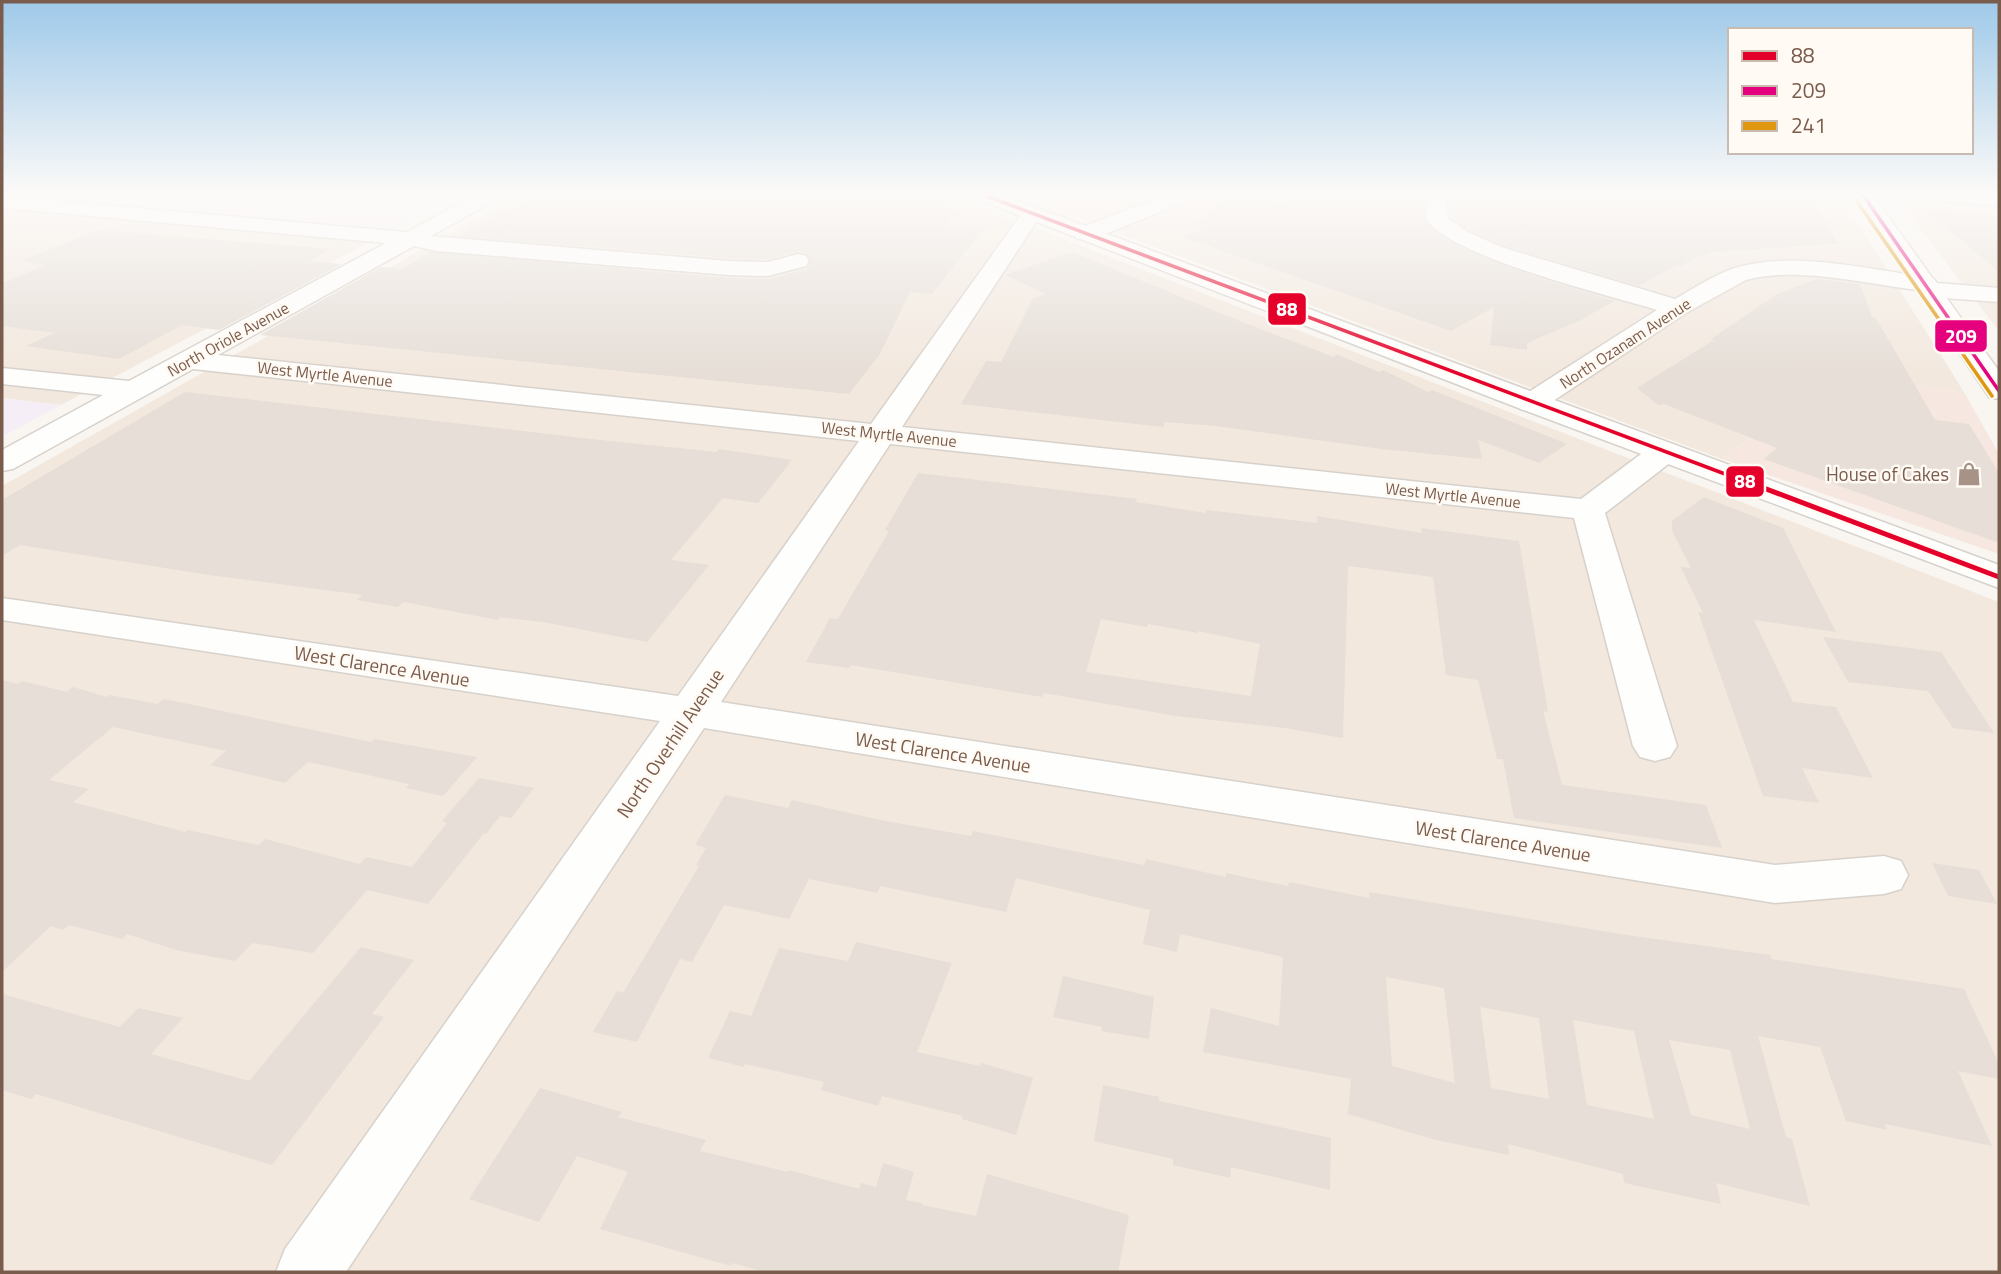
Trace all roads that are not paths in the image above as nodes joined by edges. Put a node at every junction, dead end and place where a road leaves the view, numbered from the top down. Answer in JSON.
{"nodes":[{"id":1,"x":383,"y":254,"type":"edge"},
{"id":2,"x":564,"y":254,"type":"edge"},
{"id":3,"x":1004,"y":254,"type":"edge"},
{"id":4,"x":1139,"y":254,"type":"edge"},
{"id":5,"x":1507,"y":254,"type":"edge"},
{"id":6,"x":1905,"y":254,"type":"edge"},
{"id":7,"x":798,"y":261,"type":"dead end"},
{"id":8,"x":1928,"y":287,"type":"junction"},
{"id":9,"x":1999,"y":295,"type":"edge"},
{"id":10,"x":1677,"y":308,"type":"junction"},
{"id":11,"x":189,"y":360,"type":"junction"},
{"id":12,"x":2,"y":376,"type":"edge"},
{"id":13,"x":133,"y":390,"type":"junction"},
{"id":14,"x":1999,"y":391,"type":"edge"},
{"id":15,"x":1531,"y":403,"type":"junction"},
{"id":16,"x":882,"y":433,"type":"junction"},
{"id":17,"x":1664,"y":452,"type":"junction"},
{"id":18,"x":2,"y":462,"type":"edge"},
{"id":19,"x":1588,"y":510,"type":"junction"},
{"id":20,"x":1999,"y":577,"type":"edge"},
{"id":21,"x":2,"y":609,"type":"edge"},
{"id":22,"x":691,"y":712,"type":"junction"},
{"id":23,"x":1655,"y":746,"type":"dead end"},
{"id":24,"x":1884,"y":875,"type":"dead end"},
{"id":25,"x":308,"y":1272,"type":"edge"}],
"edges":[{"from":1,"to":11,"type":"street","name":"North Oriole Avenue"},
{"from":2,"to":7,"type":"street"},
{"from":3,"to":16,"type":"street","name":"North Overhill Avenue"},
{"from":4,"to":15,"type":"street"},
{"from":5,"to":10,"type":"street"},
{"from":6,"to":8,"type":"street"},
{"from":8,"to":9,"type":"street","name":"North Ozanam Avenue"},
{"from":8,"to":10,"type":"street","name":"North Ozanam Avenue"},
{"from":8,"to":14,"type":"street"},
{"from":10,"to":15,"type":"street","name":"North Ozanam Avenue"},
{"from":11,"to":13,"type":"street","name":"North Oriole Avenue"},
{"from":11,"to":16,"type":"street","name":"West Myrtle Avenue"},
{"from":12,"to":13,"type":"street"},
{"from":13,"to":18,"type":"street","name":"North Oriole Avenue"},
{"from":15,"to":17,"type":"street"},
{"from":16,"to":19,"type":"street","name":"West Myrtle Avenue"},
{"from":16,"to":22,"type":"street","name":"North Overhill Avenue"},
{"from":17,"to":19,"type":"street"},
{"from":17,"to":20,"type":"street"},
{"from":19,"to":23,"type":"street"},
{"from":21,"to":22,"type":"street","name":"West Clarence Avenue"},
{"from":22,"to":24,"type":"street","name":"West Clarence Avenue"},
{"from":22,"to":25,"type":"street","name":"North Overhill Avenue"}]}
